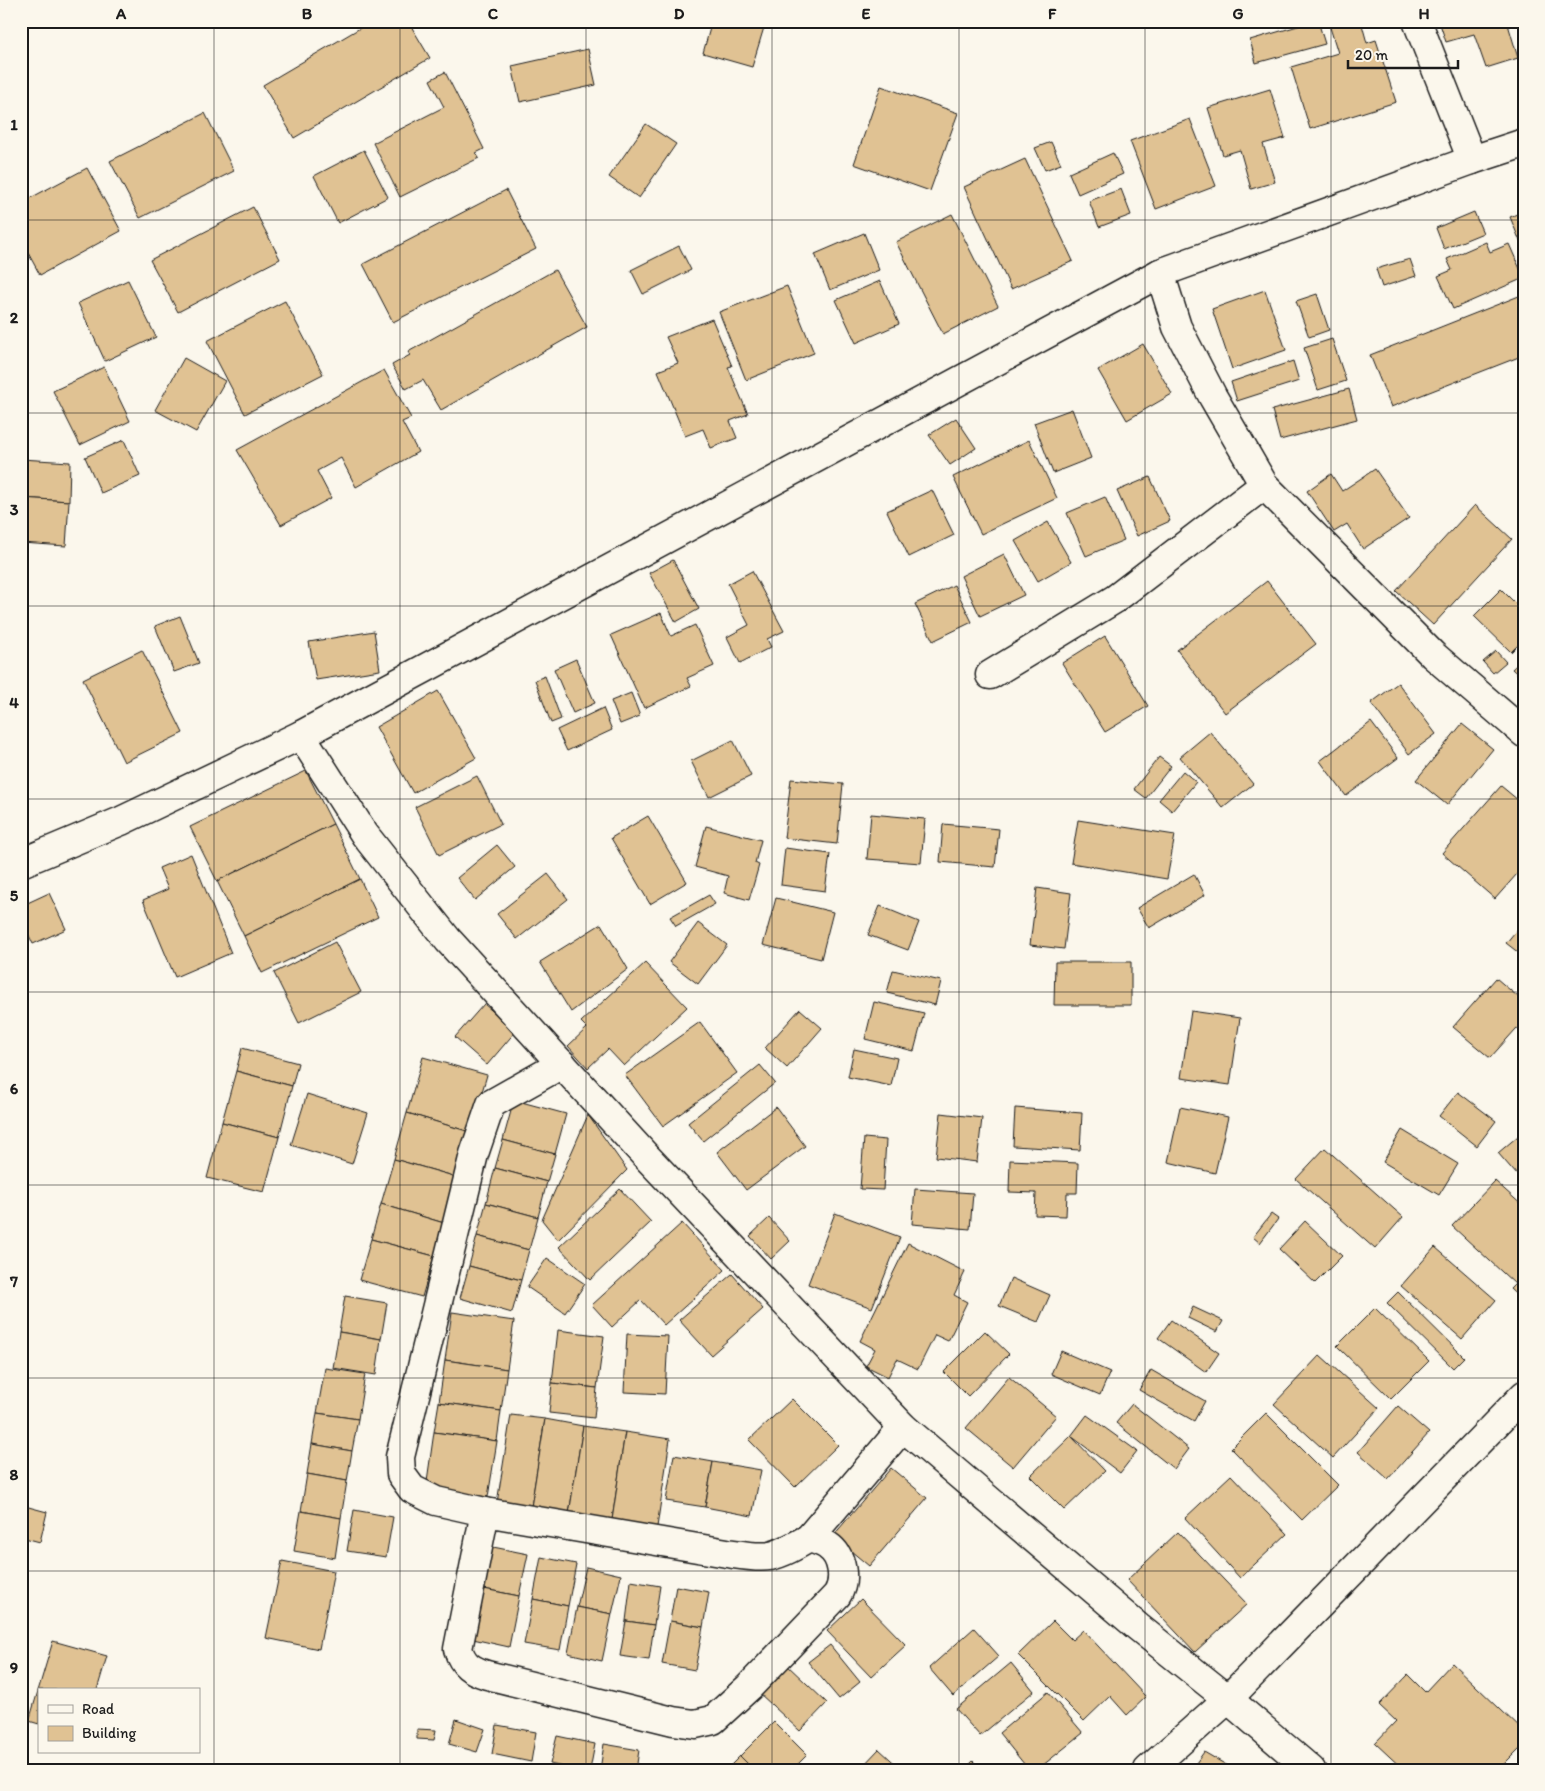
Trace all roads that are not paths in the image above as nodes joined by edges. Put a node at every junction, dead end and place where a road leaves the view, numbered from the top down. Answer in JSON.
{"nodes":[{"id":1,"x":1417,"y":21,"type":"edge"},
{"id":2,"x":1524,"y":143,"type":"edge"},
{"id":3,"x":1472,"y":160,"type":"junction"},
{"id":4,"x":1160,"y":273,"type":"junction"},
{"id":5,"x":1264,"y":485,"type":"junction"},
{"id":6,"x":990,"y":675,"type":"dead end"},
{"id":7,"x":1524,"y":733,"type":"edge"},
{"id":8,"x":301,"y":735,"type":"junction"},
{"id":9,"x":21,"y":863,"type":"edge"},
{"id":10,"x":562,"y":1064,"type":"junction"},
{"id":11,"x":1524,"y":1395,"type":"edge"},
{"id":12,"x":903,"y":1427,"type":"junction"},
{"id":13,"x":485,"y":1512,"type":"junction"},
{"id":14,"x":810,"y":1538,"type":"junction"},
{"id":15,"x":1228,"y":1699,"type":"junction"},
{"id":16,"x":1148,"y":1770,"type":"edge"},
{"id":17,"x":1311,"y":1770,"type":"edge"}],
"edges":[{"from":1,"to":3,"type":"main road"},
{"from":2,"to":3,"type":"main road"},
{"from":3,"to":4,"type":"main road"},
{"from":4,"to":5,"type":"main road"},
{"from":4,"to":8,"type":"main road"},
{"from":5,"to":6,"type":"main road"},
{"from":5,"to":7,"type":"main road"},
{"from":8,"to":9,"type":"main road"},
{"from":8,"to":10,"type":"main road"},
{"from":10,"to":12,"type":"main road"},
{"from":10,"to":13,"type":"main road"},
{"from":11,"to":15,"type":"main road"},
{"from":12,"to":14,"type":"main road"},
{"from":12,"to":15,"type":"main road"},
{"from":13,"to":14,"type":"main road"},
{"from":13,"to":14,"type":"main road"},
{"from":15,"to":16,"type":"main road"},
{"from":15,"to":17,"type":"main road"}]}
